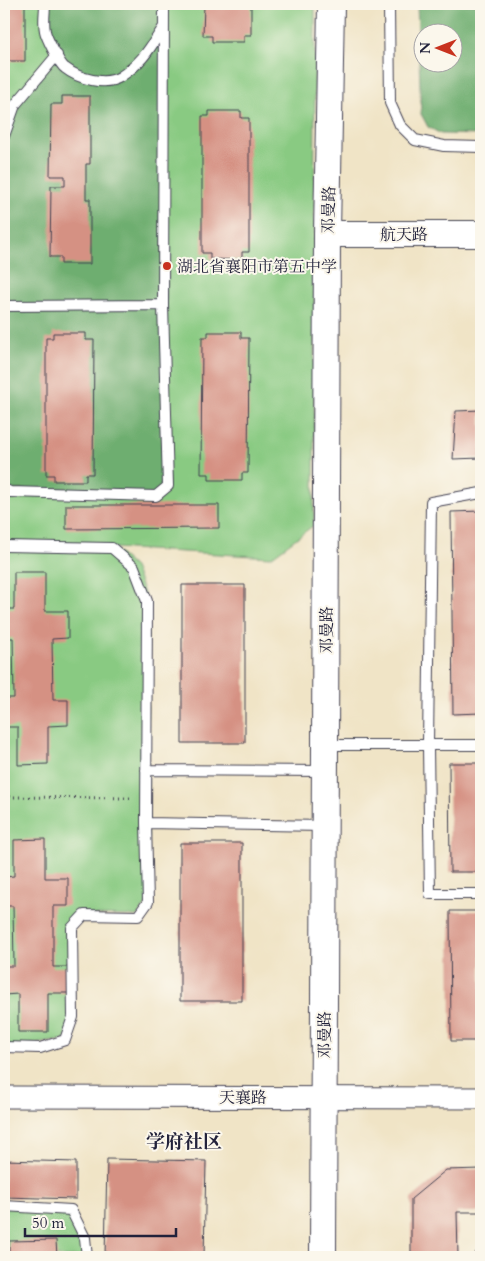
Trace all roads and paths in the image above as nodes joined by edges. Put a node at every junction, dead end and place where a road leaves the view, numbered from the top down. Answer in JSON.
{"nodes":[{"id":1,"x":45,"y":4,"type":"edge"},
{"id":2,"x":164,"y":4,"type":"edge"},
{"id":3,"x":331,"y":4,"type":"edge"},
{"id":4,"x":389,"y":4,"type":"edge"},
{"id":5,"x":164,"y":27,"type":"junction"},
{"id":6,"x":57,"y":55,"type":"junction"},
{"id":7,"x":4,"y":136,"type":"edge"},
{"id":8,"x":481,"y":146,"type":"edge"},
{"id":9,"x":327,"y":234,"type":"junction"},
{"id":10,"x":481,"y":234,"type":"edge"},
{"id":11,"x":163,"y":305,"type":"junction"},
{"id":12,"x":4,"y":306,"type":"edge"},
{"id":13,"x":4,"y":489,"type":"edge"},
{"id":14,"x":481,"y":493,"type":"edge"},
{"id":15,"x":4,"y":546,"type":"edge"},
{"id":16,"x":481,"y":744,"type":"edge"},
{"id":17,"x":325,"y":745,"type":"junction"},
{"id":18,"x":428,"y":745,"type":"junction"},
{"id":19,"x":146,"y":770,"type":"junction"},
{"id":20,"x":325,"y":771,"type":"junction"},
{"id":21,"x":4,"y":797,"type":"edge"},
{"id":22,"x":146,"y":799,"type":"junction"},
{"id":23,"x":146,"y":824,"type":"junction"},
{"id":24,"x":325,"y":826,"type":"junction"},
{"id":25,"x":481,"y":894,"type":"edge"},
{"id":26,"x":4,"y":1047,"type":"edge"},
{"id":27,"x":4,"y":1097,"type":"edge"},
{"id":28,"x":324,"y":1097,"type":"junction"},
{"id":29,"x":481,"y":1098,"type":"edge"},
{"id":30,"x":4,"y":1206,"type":"edge"},
{"id":31,"x":87,"y":1257,"type":"edge"},
{"id":32,"x":323,"y":1257,"type":"edge"}],
"edges":[{"from":1,"to":6,"type":"lane"},
{"from":2,"to":5,"type":"lane"},
{"from":3,"to":9,"type":"street","name":"邓曼路"},
{"from":4,"to":8,"type":"lane"},
{"from":5,"to":6,"type":"lane"},
{"from":5,"to":11,"type":"lane"},
{"from":6,"to":7,"type":"lane"},
{"from":9,"to":10,"type":"street","name":"航天路"},
{"from":9,"to":17,"type":"street","name":"邓曼路"},
{"from":11,"to":12,"type":"lane"},
{"from":11,"to":13,"type":"lane"},
{"from":14,"to":18,"type":"lane"},
{"from":15,"to":19,"type":"lane"},
{"from":16,"to":18,"type":"lane"},
{"from":17,"to":18,"type":"lane"},
{"from":17,"to":20,"type":"street","name":"邓曼路"},
{"from":18,"to":25,"type":"lane"},
{"from":19,"to":20,"type":"lane"},
{"from":19,"to":22,"type":"lane"},
{"from":20,"to":24,"type":"street","name":"邓曼路"},
{"from":21,"to":22,"type":"path"},
{"from":22,"to":23,"type":"lane"},
{"from":23,"to":24,"type":"lane"},
{"from":23,"to":26,"type":"lane"},
{"from":24,"to":28,"type":"street","name":"邓曼路"},
{"from":27,"to":28,"type":"street","name":"天襄路"},
{"from":28,"to":29,"type":"street","name":"天襄路"},
{"from":28,"to":32,"type":"street","name":"邓曼路"},
{"from":30,"to":31,"type":"lane"}]}
